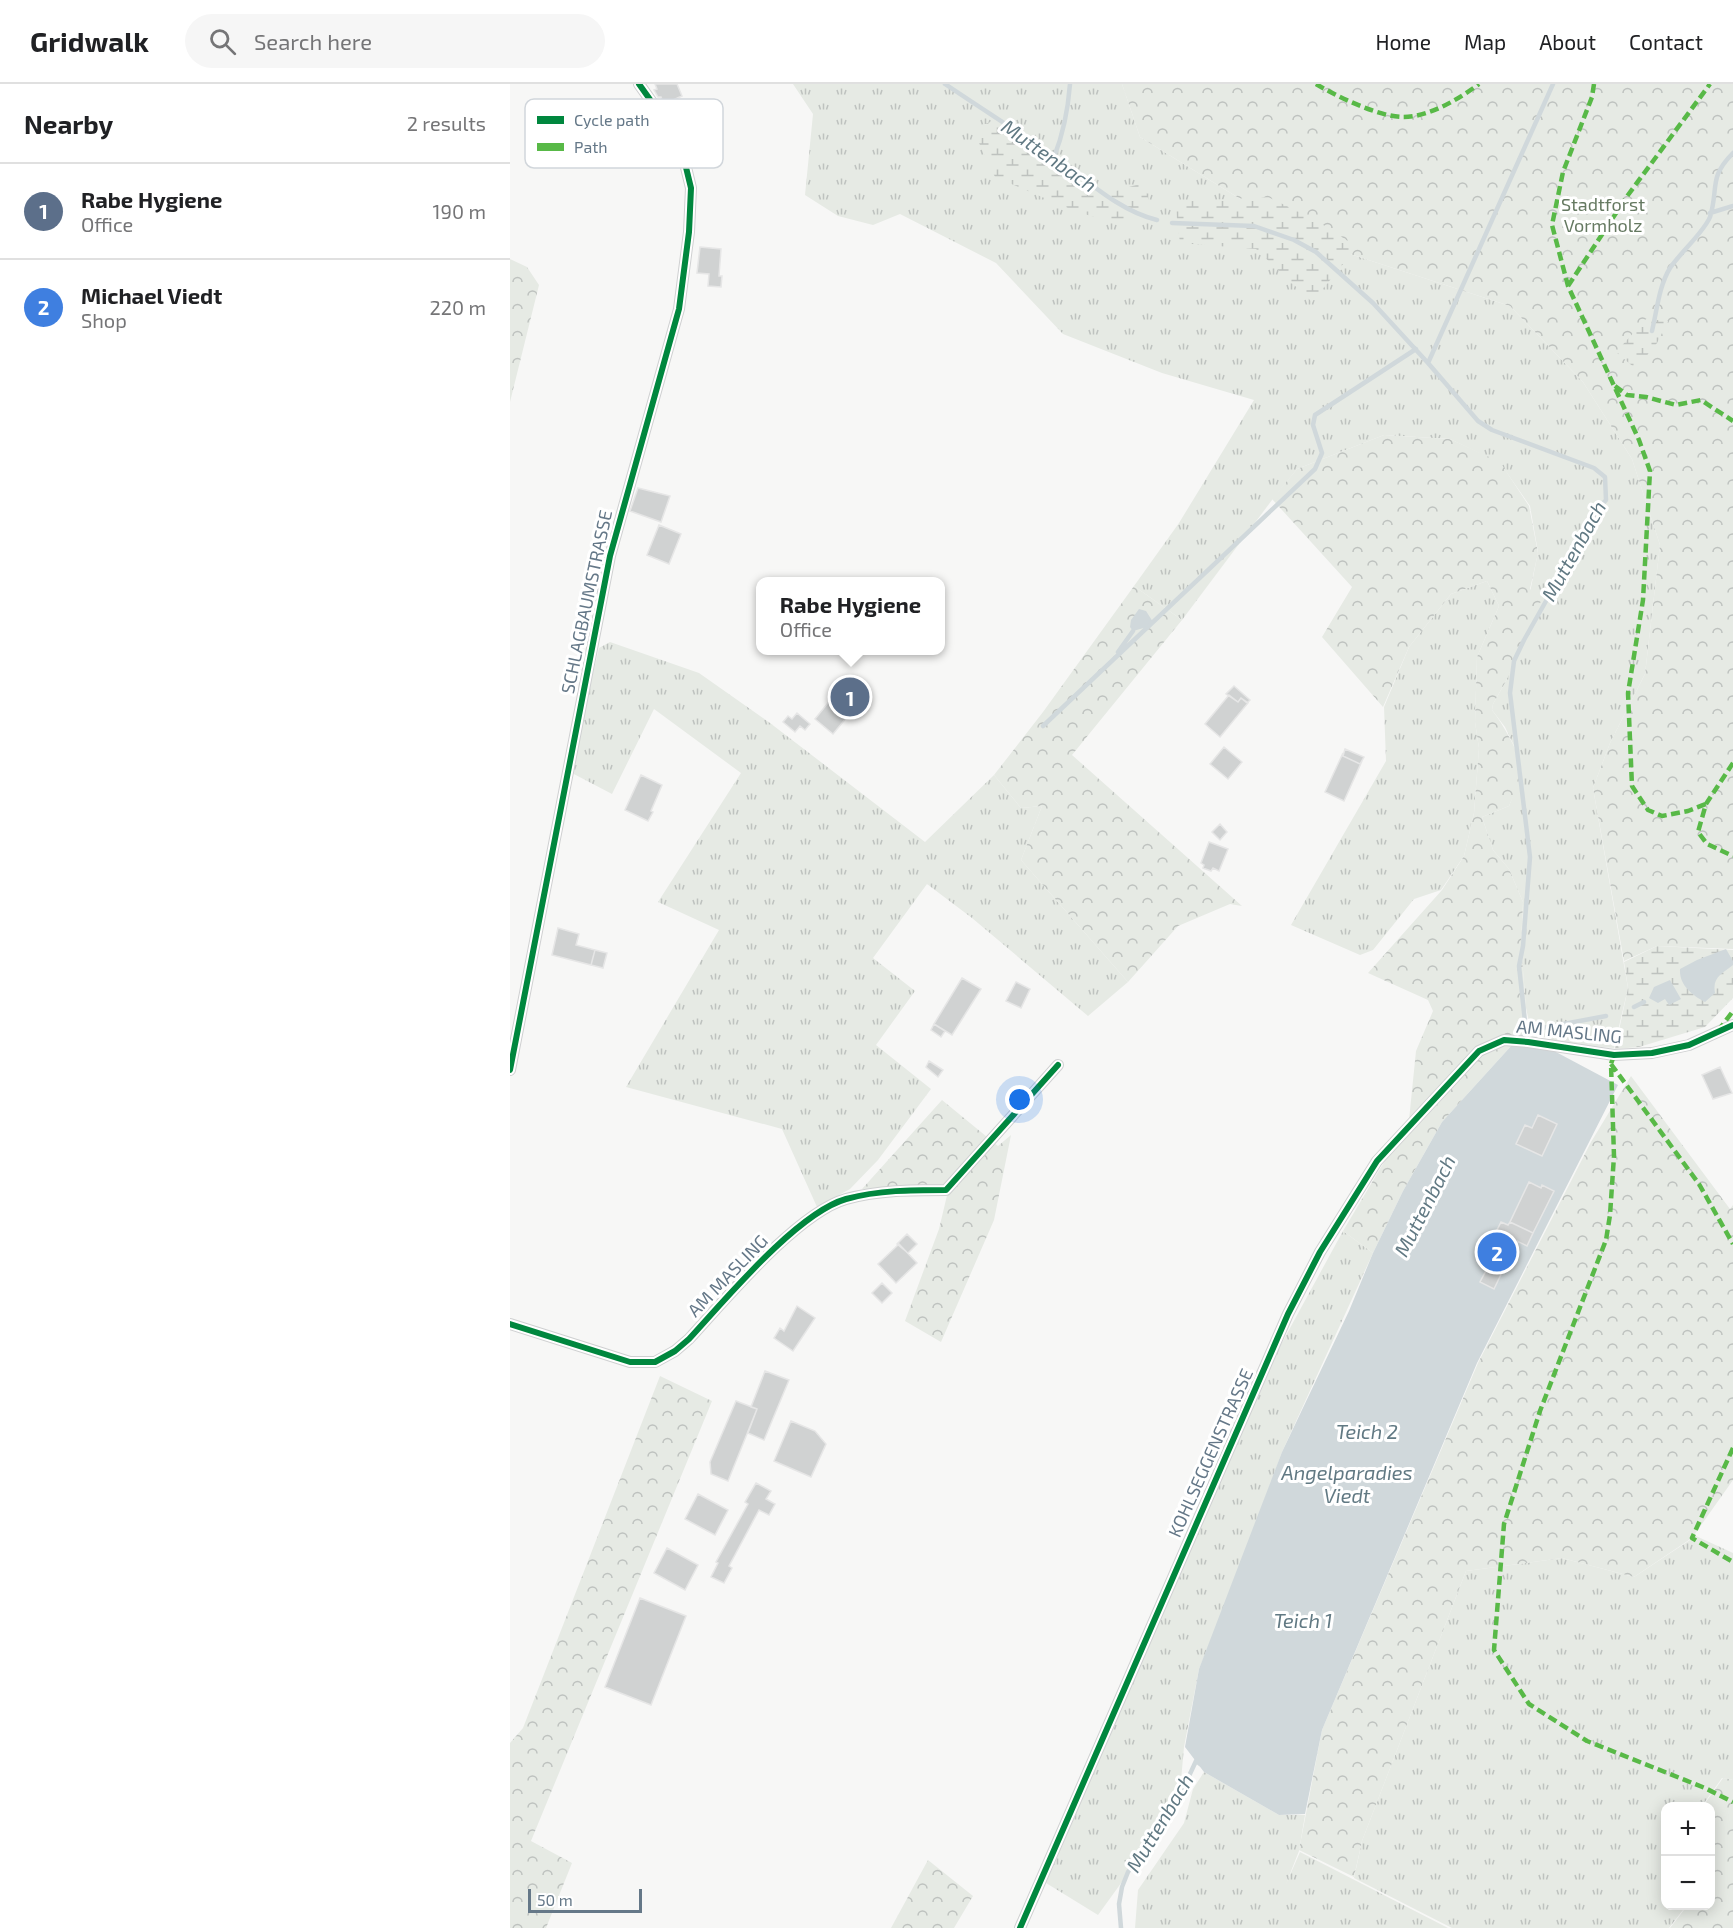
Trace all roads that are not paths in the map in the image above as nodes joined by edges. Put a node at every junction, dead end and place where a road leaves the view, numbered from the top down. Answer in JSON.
{"nodes":[{"id":1,"x":639,"y":84,"type":"edge"},
{"id":2,"x":649,"y":99,"type":"edge"},
{"id":3,"x":686,"y":168,"type":"edge"},
{"id":4,"x":1733,"y":1025,"type":"edge"},
{"id":5,"x":1504,"y":1040,"type":"joint"},
{"id":6,"x":1058,"y":1065,"type":"dead end"},
{"id":7,"x":510,"y":1070,"type":"edge"},
{"id":8,"x":510,"y":1324,"type":"edge"},
{"id":9,"x":1020,"y":1928,"type":"edge"}],
"edges":[{"from":1,"to":2,"type":"street","name":"SCHLAGBAUMSTRASSE"},
{"from":3,"to":7,"type":"street","name":"SCHLAGBAUMSTRASSE"},
{"from":4,"to":5,"type":"street","name":"AM MASLING"},
{"from":5,"to":9,"type":"street","name":"KOHLSEGGENSTRASSE"},
{"from":6,"to":8,"type":"street","name":"AM MASLING"}]}
